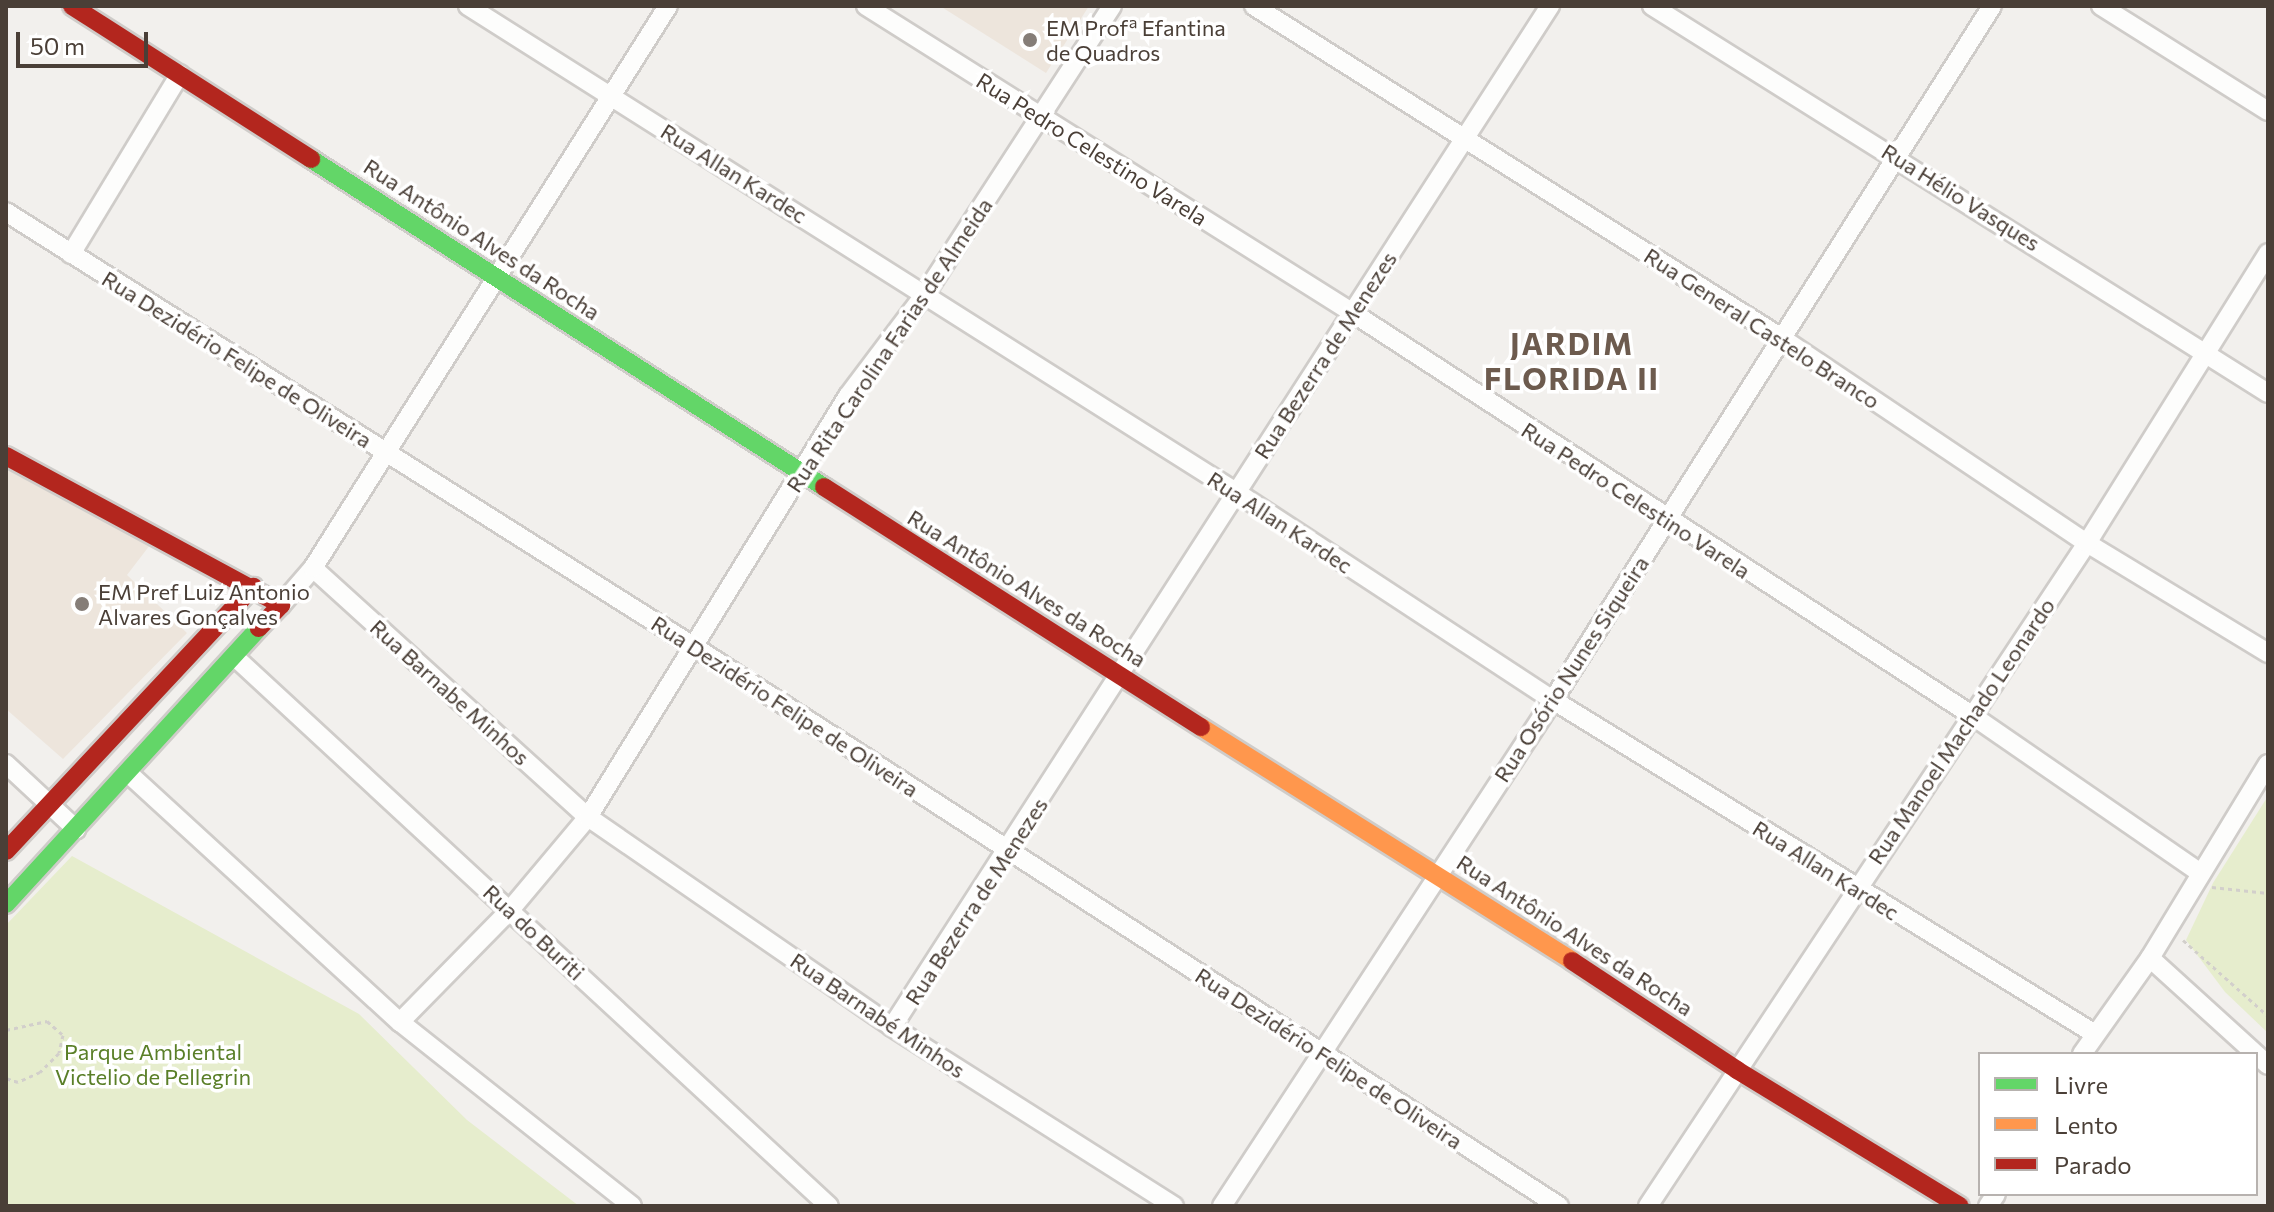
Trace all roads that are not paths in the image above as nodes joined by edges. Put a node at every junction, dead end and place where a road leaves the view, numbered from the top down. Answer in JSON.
{"nodes":[{"id":1,"x":72,"y":6,"type":"edge"},
{"id":2,"x":468,"y":6,"type":"edge"},
{"id":3,"x":668,"y":6,"type":"edge"},
{"id":4,"x":866,"y":6,"type":"edge"},
{"id":5,"x":1112,"y":6,"type":"edge"},
{"id":6,"x":1254,"y":6,"type":"edge"},
{"id":7,"x":1550,"y":6,"type":"edge"},
{"id":8,"x":1652,"y":6,"type":"edge"},
{"id":9,"x":1992,"y":6,"type":"edge"},
{"id":10,"x":2101,"y":6,"type":"edge"},
{"id":11,"x":180,"y":74,"type":"junction"},
{"id":12,"x":611,"y":96,"type":"junction"},
{"id":13,"x":2268,"y":111,"type":"edge"},
{"id":14,"x":1042,"y":118,"type":"junction"},
{"id":15,"x":1464,"y":139,"type":"junction"},
{"id":16,"x":1896,"y":155,"type":"junction"},
{"id":17,"x":6,"y":212,"type":"edge"},
{"id":18,"x":2268,"y":253,"type":"edge"},
{"id":19,"x":71,"y":254,"type":"junction"},
{"id":20,"x":496,"y":275,"type":"junction"},
{"id":21,"x":925,"y":294,"type":"junction"},
{"id":22,"x":1353,"y":313,"type":"junction"},
{"id":23,"x":1780,"y":337,"type":"junction"},
{"id":24,"x":2205,"y":353,"type":"junction"},
{"id":25,"x":2268,"y":393,"type":"edge"},
{"id":26,"x":385,"y":452,"type":"junction"},
{"id":27,"x":6,"y":456,"type":"edge"},
{"id":28,"x":799,"y":473,"type":"junction"},
{"id":29,"x":1236,"y":492,"type":"junction"},
{"id":30,"x":1666,"y":521,"type":"junction"},
{"id":31,"x":2087,"y":543,"type":"junction"},
{"id":32,"x":313,"y":568,"type":"junction"},
{"id":33,"x":253,"y":587,"type":"junction"},
{"id":34,"x":281,"y":605,"type":"junction"},
{"id":35,"x":696,"y":648,"type":"junction"},
{"id":36,"x":2268,"y":653,"type":"edge"},
{"id":37,"x":237,"y":659,"type":"junction"},
{"id":38,"x":1122,"y":676,"type":"junction"},
{"id":39,"x":1553,"y":700,"type":"junction"},
{"id":40,"x":1970,"y":714,"type":"junction"},
{"id":41,"x":6,"y":764,"type":"edge"},
{"id":42,"x":2268,"y":764,"type":"edge"},
{"id":43,"x":128,"y":773,"type":"junction"},
{"id":44,"x":48,"y":804,"type":"junction"},
{"id":45,"x":588,"y":817,"type":"junction"},
{"id":46,"x":76,"y":829,"type":"junction"},
{"id":47,"x":6,"y":851,"type":"edge"},
{"id":48,"x":1009,"y":851,"type":"junction"},
{"id":49,"x":1439,"y":873,"type":"junction"},
{"id":50,"x":2195,"y":879,"type":"junction"},
{"id":51,"x":1857,"y":889,"type":"junction"},
{"id":52,"x":6,"y":904,"type":"edge"},
{"id":53,"x":510,"y":910,"type":"junction"},
{"id":54,"x":2150,"y":958,"type":"junction"},
{"id":55,"x":400,"y":1022,"type":"junction"},
{"id":56,"x":892,"y":1027,"type":"junction"},
{"id":57,"x":2095,"y":1034,"type":"junction"},
{"id":58,"x":2083,"y":1052,"type":"edge"},
{"id":59,"x":2254,"y":1052,"type":"edge"},
{"id":60,"x":1322,"y":1053,"type":"junction"},
{"id":61,"x":1737,"y":1070,"type":"junction"},
{"id":62,"x":632,"y":1206,"type":"edge"},
{"id":63,"x":829,"y":1206,"type":"edge"},
{"id":64,"x":1174,"y":1206,"type":"edge"},
{"id":65,"x":1222,"y":1206,"type":"edge"},
{"id":66,"x":1559,"y":1206,"type":"edge"},
{"id":67,"x":1648,"y":1206,"type":"edge"},
{"id":68,"x":1960,"y":1206,"type":"edge"}],
"edges":[{"from":1,"to":11,"type":"street","name":"Rua Antônio Alves da Rocha"},
{"from":2,"to":12,"type":"street","name":"Rua Allan Kardec"},
{"from":3,"to":12,"type":"street"},
{"from":4,"to":14,"type":"street","name":"Rua Pedro Celestino Varela"},
{"from":5,"to":14,"type":"street","name":"Rua Rita Carolina Farias de Almeida"},
{"from":6,"to":15,"type":"street","name":"Rua General Castelo Branco"},
{"from":7,"to":15,"type":"street","name":"Rua Bezerra de Menezes"},
{"from":8,"to":16,"type":"street","name":"Rua Hélio Vasques"},
{"from":9,"to":16,"type":"street","name":"Rua Osório Nunes Siqueira"},
{"from":10,"to":13,"type":"street"},
{"from":11,"to":19,"type":"street"},
{"from":11,"to":20,"type":"street","name":"Rua Antônio Alves da Rocha"},
{"from":12,"to":20,"type":"street"},
{"from":12,"to":21,"type":"street","name":"Rua Allan Kardec"},
{"from":14,"to":21,"type":"street","name":"Rua Rita Carolina Farias de Almeida"},
{"from":14,"to":22,"type":"street","name":"Rua Pedro Celestino Varela"},
{"from":15,"to":22,"type":"street","name":"Rua Bezerra de Menezes"},
{"from":15,"to":23,"type":"street","name":"Rua General Castelo Branco"},
{"from":16,"to":23,"type":"street","name":"Rua Osório Nunes Siqueira"},
{"from":16,"to":24,"type":"street","name":"Rua Hélio Vasques"},
{"from":17,"to":19,"type":"street","name":"Rua Dezidério Felipe de Oliveira"},
{"from":18,"to":24,"type":"street","name":"Rua Manoel Machado Leonardo"},
{"from":19,"to":26,"type":"street","name":"Rua Dezidério Felipe de Oliveira"},
{"from":20,"to":26,"type":"street"},
{"from":20,"to":28,"type":"street","name":"Rua Antônio Alves da Rocha"},
{"from":21,"to":28,"type":"street","name":"Rua Rita Carolina Farias de Almeida"},
{"from":21,"to":29,"type":"street","name":"Rua Allan Kardec"},
{"from":22,"to":29,"type":"street","name":"Rua Bezerra de Menezes"},
{"from":22,"to":30,"type":"street","name":"Rua Pedro Celestino Varela"},
{"from":23,"to":30,"type":"street","name":"Rua Osório Nunes Siqueira"},
{"from":23,"to":31,"type":"street","name":"Rua General Castelo Branco"},
{"from":24,"to":25,"type":"street","name":"Rua Hélio Vasques"},
{"from":24,"to":31,"type":"street","name":"Rua Manoel Machado Leonardo"},
{"from":26,"to":32,"type":"street"},
{"from":26,"to":35,"type":"street","name":"Rua Dezidério Felipe de Oliveira"},
{"from":27,"to":33,"type":"street"},
{"from":28,"to":35,"type":"street","name":"Rua Rita Carolina Farias de Almeida"},
{"from":28,"to":38,"type":"street","name":"Rua Antônio Alves da Rocha"},
{"from":29,"to":38,"type":"street","name":"Rua Bezerra de Menezes"},
{"from":29,"to":39,"type":"street","name":"Rua Allan Kardec"},
{"from":30,"to":39,"type":"street","name":"Rua Osório Nunes Siqueira"},
{"from":30,"to":40,"type":"street","name":"Rua Pedro Celestino Varela"},
{"from":31,"to":36,"type":"street","name":"Rua General Castelo Branco"},
{"from":31,"to":40,"type":"street","name":"Rua Manoel Machado Leonardo"},
{"from":32,"to":34,"type":"street"},
{"from":32,"to":45,"type":"street","name":"Rua Barnabe Minhos"},
{"from":33,"to":34,"type":"street"},
{"from":33,"to":44,"type":"street"},
{"from":34,"to":37,"type":"street"},
{"from":35,"to":45,"type":"street","name":"Rua Rita Carolina Farias de Almeida"},
{"from":35,"to":48,"type":"street","name":"Rua Dezidério Felipe de Oliveira"},
{"from":37,"to":43,"type":"street"},
{"from":37,"to":53,"type":"street","name":"Rua do Buriti"},
{"from":38,"to":48,"type":"street","name":"Rua Bezerra de Menezes"},
{"from":38,"to":49,"type":"street","name":"Rua Antônio Alves da Rocha"},
{"from":39,"to":49,"type":"street","name":"Rua Osório Nunes Siqueira"},
{"from":39,"to":51,"type":"street","name":"Rua Allan Kardec"},
{"from":40,"to":50,"type":"street","name":"Rua Pedro Celestino Varela"},
{"from":40,"to":51,"type":"street","name":"Rua Manoel Machado Leonardo"},
{"from":41,"to":44,"type":"street"},
{"from":42,"to":50,"type":"street"},
{"from":43,"to":46,"type":"street"},
{"from":43,"to":55,"type":"street"},
{"from":44,"to":46,"type":"street"},
{"from":44,"to":47,"type":"street"},
{"from":45,"to":53,"type":"street","name":"Rua Rita Carolina Farias de Almeida"},
{"from":45,"to":56,"type":"street","name":"Rua Barnabé Minhos"},
{"from":46,"to":52,"type":"street"},
{"from":48,"to":56,"type":"street","name":"Rua Bezerra de Menezes"},
{"from":48,"to":60,"type":"street","name":"Rua Dezidério Felipe de Oliveira"},
{"from":49,"to":60,"type":"street","name":"Rua Osório Nunes Siqueira"},
{"from":49,"to":61,"type":"street","name":"Rua Antônio Alves da Rocha"},
{"from":50,"to":54,"type":"street"},
{"from":51,"to":57,"type":"street","name":"Rua Allan Kardec"},
{"from":51,"to":61,"type":"street","name":"Rua Manoel Machado Leonardo"},
{"from":53,"to":55,"type":"street","name":"Rua Rita Carolina Farias de Almeida"},
{"from":53,"to":63,"type":"street","name":"Rua do Buriti"},
{"from":54,"to":57,"type":"street"},
{"from":54,"to":59,"type":"street"},
{"from":55,"to":62,"type":"street"},
{"from":56,"to":64,"type":"street","name":"Rua Barnabé Minhos"},
{"from":57,"to":58,"type":"street"},
{"from":60,"to":65,"type":"street","name":"Rua Osório Nunes Siqueira"},
{"from":60,"to":66,"type":"street","name":"Rua Dezidério Felipe de Oliveira"},
{"from":61,"to":67,"type":"street","name":"Rua Manoel Machado Leonardo"},
{"from":61,"to":68,"type":"street","name":"Rua Antônio Alves da Rocha"}]}
